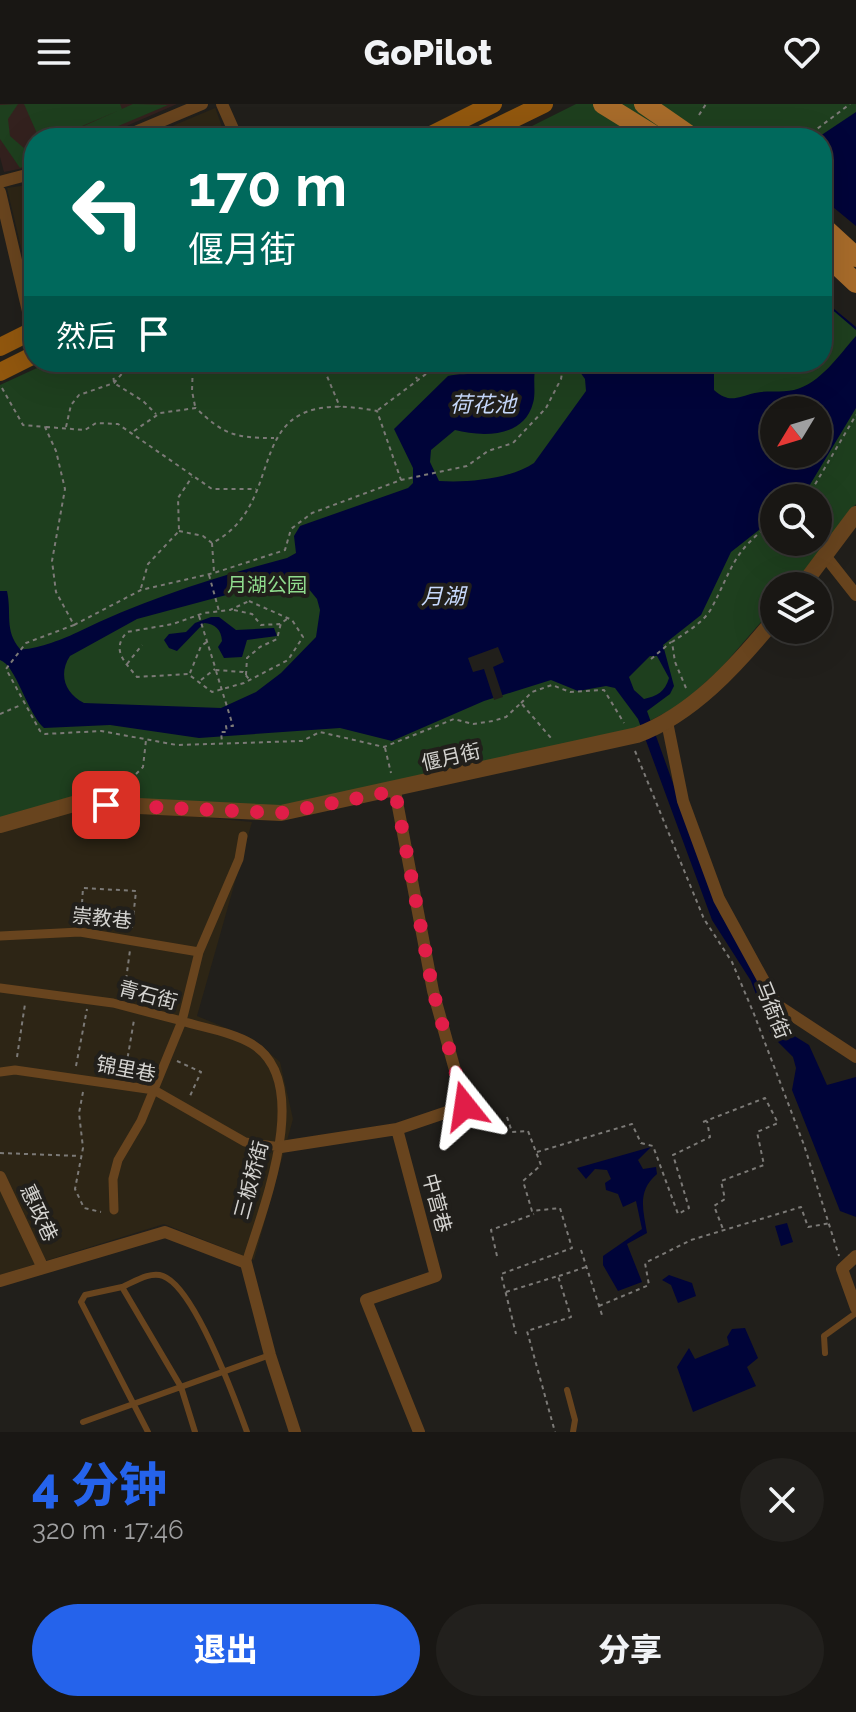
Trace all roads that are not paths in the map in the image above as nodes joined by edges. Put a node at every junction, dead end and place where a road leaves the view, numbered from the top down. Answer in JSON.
{"nodes":[{"id":1,"x":202,"y":104,"type":"edge"},
{"id":2,"x":222,"y":104,"type":"edge"},
{"id":3,"x":493,"y":104,"type":"edge"},
{"id":4,"x":544,"y":104,"type":"edge"},
{"id":5,"x":603,"y":104,"type":"edge"},
{"id":6,"x":644,"y":104,"type":"edge"},
{"id":7,"x":145,"y":128,"type":"edge"},
{"id":8,"x":233,"y":128,"type":"edge"},
{"id":9,"x":445,"y":128,"type":"edge"},
{"id":10,"x":495,"y":128,"type":"edge"},
{"id":11,"x":642,"y":128,"type":"edge"},
{"id":12,"x":679,"y":128,"type":"edge"},
{"id":13,"x":24,"y":176,"type":"edge"},
{"id":14,"x":0,"y":182,"type":"edge"},
{"id":15,"x":0,"y":192,"type":"edge"},
{"id":16,"x":832,"y":235,"type":"edge"},
{"id":17,"x":856,"y":257,"type":"edge"},
{"id":18,"x":832,"y":260,"type":"edge"},
{"id":19,"x":856,"y":283,"type":"edge"},
{"id":20,"x":24,"y":295,"type":"edge"},
{"id":21,"x":24,"y":337,"type":"edge"},
{"id":22,"x":0,"y":347,"type":"edge"},
{"id":23,"x":24,"y":360,"type":"edge"},
{"id":24,"x":0,"y":372,"type":"edge"},
{"id":25,"x":856,"y":514,"type":"edge"},
{"id":26,"x":826,"y":557,"type":"junction"},
{"id":27,"x":814,"y":572,"type":"edge"},
{"id":28,"x":856,"y":595,"type":"edge"},
{"id":29,"x":760,"y":638,"type":"edge"},
{"id":30,"x":664,"y":724,"type":"junction"},
{"id":31,"x":394,"y":786,"type":"junction"},
{"id":32,"x":0,"y":825,"type":"edge"},
{"id":33,"x":243,"y":836,"type":"dead end"},
{"id":34,"x":0,"y":936,"type":"edge"},
{"id":35,"x":199,"y":952,"type":"junction"},
{"id":36,"x":0,"y":988,"type":"edge"},
{"id":37,"x":182,"y":1021,"type":"junction"},
{"id":38,"x":856,"y":1057,"type":"edge"},
{"id":39,"x":0,"y":1072,"type":"edge"},
{"id":40,"x":154,"y":1090,"type":"junction"},
{"id":41,"x":397,"y":1129,"type":"junction"},
{"id":42,"x":281,"y":1147,"type":"junction"},
{"id":43,"x":0,"y":1177,"type":"edge"},
{"id":44,"x":114,"y":1210,"type":"road end"},
{"id":45,"x":856,"y":1256,"type":"edge"},
{"id":46,"x":246,"y":1263,"type":"junction"},
{"id":47,"x":42,"y":1266,"type":"junction"},
{"id":48,"x":0,"y":1281,"type":"edge"},
{"id":49,"x":122,"y":1287,"type":"junction"},
{"id":50,"x":856,"y":1310,"type":"edge"},
{"id":51,"x":825,"y":1353,"type":"dead end"},
{"id":52,"x":270,"y":1355,"type":"junction"},
{"id":53,"x":225,"y":1371,"type":"junction"},
{"id":54,"x":181,"y":1387,"type":"junction"},
{"id":55,"x":567,"y":1390,"type":"dead end"},
{"id":56,"x":132,"y":1404,"type":"junction"},
{"id":57,"x":83,"y":1422,"type":"dead end"},
{"id":58,"x":148,"y":1432,"type":"edge"},
{"id":59,"x":195,"y":1432,"type":"edge"},
{"id":60,"x":247,"y":1432,"type":"edge"},
{"id":61,"x":295,"y":1432,"type":"edge"},
{"id":62,"x":419,"y":1432,"type":"edge"},
{"id":63,"x":573,"y":1432,"type":"edge"}],
"edges":[{"from":1,"to":7,"type":"street"},
{"from":2,"to":8,"type":"street"},
{"from":3,"to":9,"type":"main road"},
{"from":4,"to":10,"type":"main road"},
{"from":5,"to":11,"type":"main road"},
{"from":6,"to":12,"type":"main road"},
{"from":13,"to":14,"type":"street"},
{"from":15,"to":20,"type":"street"},
{"from":16,"to":17,"type":"main road"},
{"from":18,"to":19,"type":"main road"},
{"from":21,"to":22,"type":"main road"},
{"from":23,"to":24,"type":"main road"},
{"from":25,"to":26,"type":"street"},
{"from":26,"to":27,"type":"street"},
{"from":26,"to":28,"type":"street"},
{"from":29,"to":30,"type":"street","name":"偃月街"},
{"from":30,"to":31,"type":"street","name":"偃月街"},
{"from":30,"to":38,"type":"street"},
{"from":31,"to":32,"type":"street","name":"偃月街"},
{"from":31,"to":41,"type":"street"},
{"from":33,"to":35,"type":"street"},
{"from":34,"to":35,"type":"street","name":"崇教巷"},
{"from":35,"to":37,"type":"street"},
{"from":36,"to":37,"type":"street","name":"青石街"},
{"from":37,"to":40,"type":"street","name":"青石街"},
{"from":37,"to":42,"type":"street","name":"三板桥街"},
{"from":39,"to":40,"type":"street","name":"锦里巷"},
{"from":40,"to":42,"type":"street","name":"锦里巷"},
{"from":40,"to":44,"type":"street","name":"青石街"},
{"from":41,"to":42,"type":"street"},
{"from":41,"to":62,"type":"street","name":"中营巷"},
{"from":42,"to":46,"type":"street","name":"三板桥街"},
{"from":43,"to":47,"type":"street","name":"惠政巷"},
{"from":45,"to":50,"type":"street"},
{"from":46,"to":47,"type":"street"},
{"from":46,"to":52,"type":"street"},
{"from":47,"to":48,"type":"street"},
{"from":49,"to":53,"type":"lane"},
{"from":49,"to":54,"type":"lane"},
{"from":49,"to":56,"type":"lane"},
{"from":50,"to":51,"type":"lane"},
{"from":52,"to":53,"type":"lane"},
{"from":52,"to":61,"type":"street"},
{"from":53,"to":54,"type":"lane"},
{"from":53,"to":60,"type":"lane"},
{"from":54,"to":56,"type":"lane"},
{"from":54,"to":59,"type":"lane"},
{"from":55,"to":63,"type":"lane"},
{"from":56,"to":57,"type":"lane"},
{"from":56,"to":58,"type":"lane"}]}
